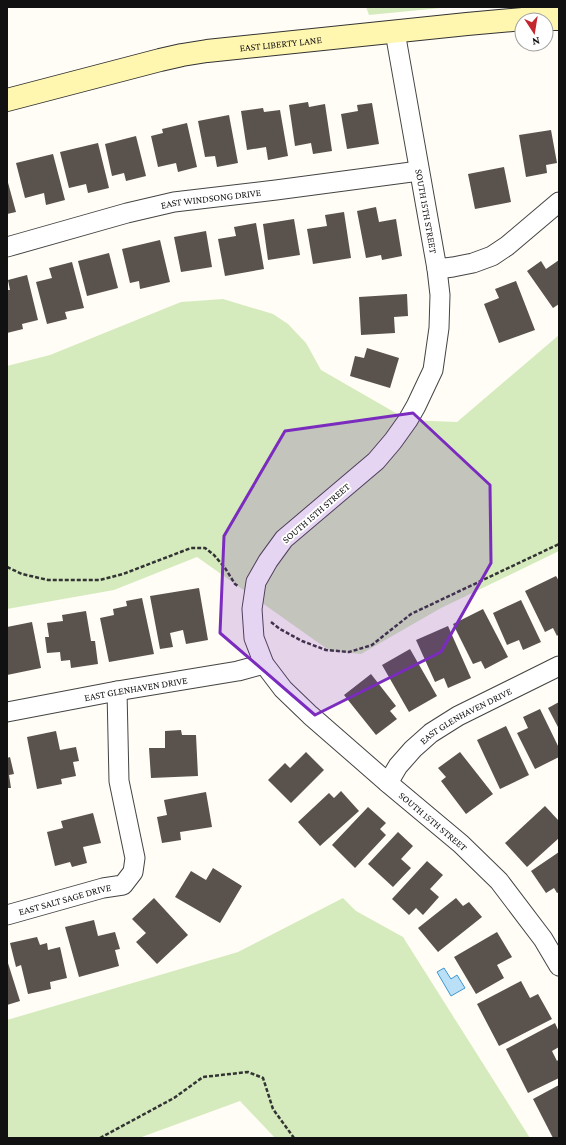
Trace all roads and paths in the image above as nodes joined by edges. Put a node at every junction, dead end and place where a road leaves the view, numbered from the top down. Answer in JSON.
{"nodes":[{"id":1,"x":559,"y":19,"type":"edge"},
{"id":2,"x":395,"y":32,"type":"junction"},
{"id":3,"x":7,"y":100,"type":"edge"},
{"id":4,"x":419,"y":171,"type":"junction"},
{"id":5,"x":559,"y":202,"type":"edge"},
{"id":6,"x":7,"y":247,"type":"edge"},
{"id":7,"x":437,"y":269,"type":"junction"},
{"id":8,"x":559,"y":544,"type":"edge"},
{"id":9,"x":7,"y":567,"type":"edge"},
{"id":10,"x":254,"y":597,"type":"junction"},
{"id":11,"x":264,"y":664,"type":"junction"},
{"id":12,"x":559,"y":666,"type":"edge"},
{"id":13,"x":117,"y":691,"type":"junction"},
{"id":14,"x":7,"y":712,"type":"edge"},
{"id":15,"x":388,"y":783,"type":"junction"},
{"id":16,"x":7,"y":915,"type":"edge"},
{"id":17,"x":559,"y":966,"type":"edge"},
{"id":18,"x":100,"y":1138,"type":"edge"},
{"id":19,"x":294,"y":1138,"type":"edge"}],
"edges":[{"from":1,"to":2,"type":"street","name":"EAST LIBERTY LANE"},
{"from":2,"to":3,"type":"street","name":"EAST LIBERTY LANE"},
{"from":2,"to":4,"type":"street","name":"SOUTH 15TH STREET"},
{"from":4,"to":6,"type":"street","name":"EAST WINDSONG DRIVE"},
{"from":4,"to":7,"type":"street","name":"SOUTH 15TH STREET"},
{"from":5,"to":7,"type":"street"},
{"from":7,"to":10,"type":"street","name":"SOUTH 15TH STREET"},
{"from":8,"to":10,"type":"path"},
{"from":9,"to":10,"type":"path"},
{"from":10,"to":11,"type":"street","name":"SOUTH 15TH STREET"},
{"from":11,"to":13,"type":"street","name":"EAST GLENHAVEN DRIVE"},
{"from":11,"to":15,"type":"street","name":"SOUTH 15TH STREET"},
{"from":12,"to":15,"type":"street","name":"EAST GLENHAVEN DRIVE"},
{"from":13,"to":14,"type":"street","name":"EAST GLENHAVEN DRIVE"},
{"from":13,"to":16,"type":"street","name":"EAST SALT SAGE DRIVE"},
{"from":15,"to":17,"type":"street","name":"SOUTH 15TH STREET"},
{"from":18,"to":19,"type":"path"}]}
